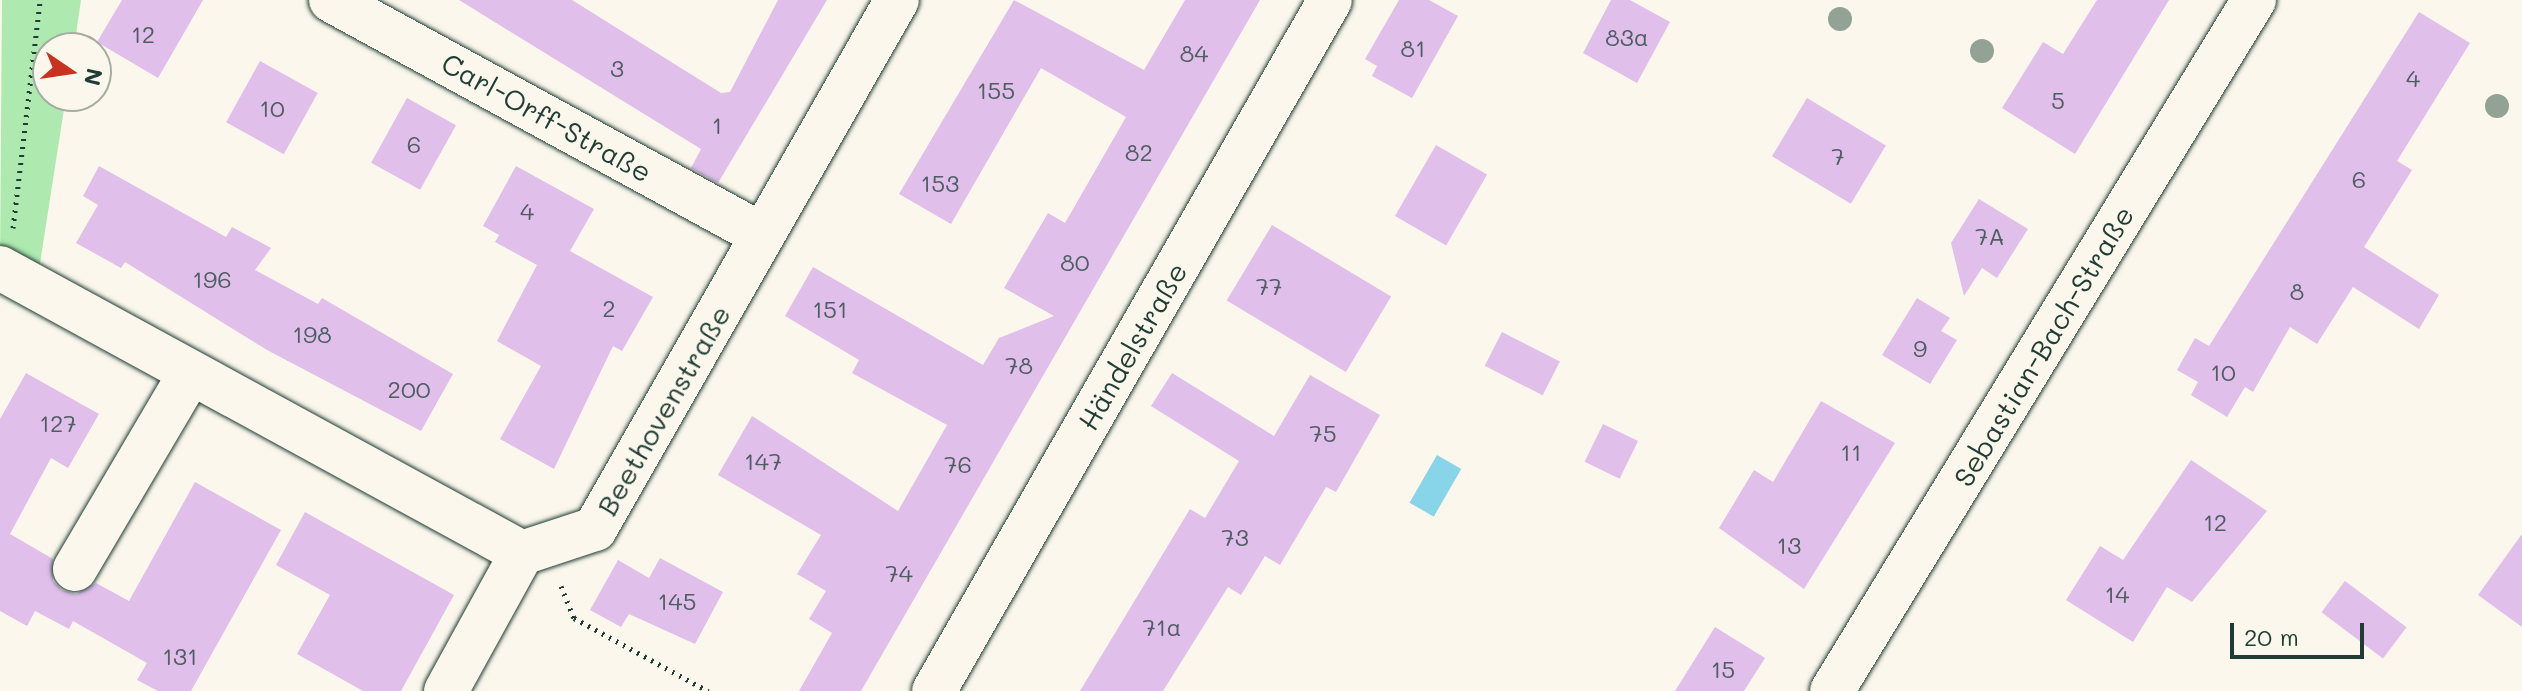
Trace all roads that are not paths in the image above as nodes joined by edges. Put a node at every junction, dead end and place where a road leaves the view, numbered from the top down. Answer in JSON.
{"nodes":[{"id":1,"x":331,"y":0,"type":"edge"},
{"id":2,"x":897,"y":0,"type":"edge"},
{"id":3,"x":1330,"y":0,"type":"edge"},
{"id":4,"x":2254,"y":0,"type":"edge"},
{"id":5,"x":762,"y":235,"type":"junction"},
{"id":6,"x":4,"y":270,"type":"edge"},
{"id":7,"x":190,"y":374,"type":"junction"},
{"id":8,"x":522,"y":553,"type":"junction"},
{"id":9,"x":75,"y":569,"type":"dead end"},
{"id":10,"x":446,"y":691,"type":"edge"},
{"id":11,"x":934,"y":691,"type":"edge"},
{"id":12,"x":1832,"y":691,"type":"edge"}],
"edges":[{"from":1,"to":5,"type":"street","name":"Carl-Orff-Straße"},
{"from":2,"to":5,"type":"street","name":"Beethovenstraße"},
{"from":3,"to":11,"type":"street","name":"Händelstraße"},
{"from":4,"to":12,"type":"street","name":"Sebastian-Bach-Straße"},
{"from":5,"to":8,"type":"street","name":"Beethovenstraße"},
{"from":6,"to":7,"type":"street"},
{"from":7,"to":8,"type":"street"},
{"from":7,"to":9,"type":"street"},
{"from":8,"to":10,"type":"street"}]}
